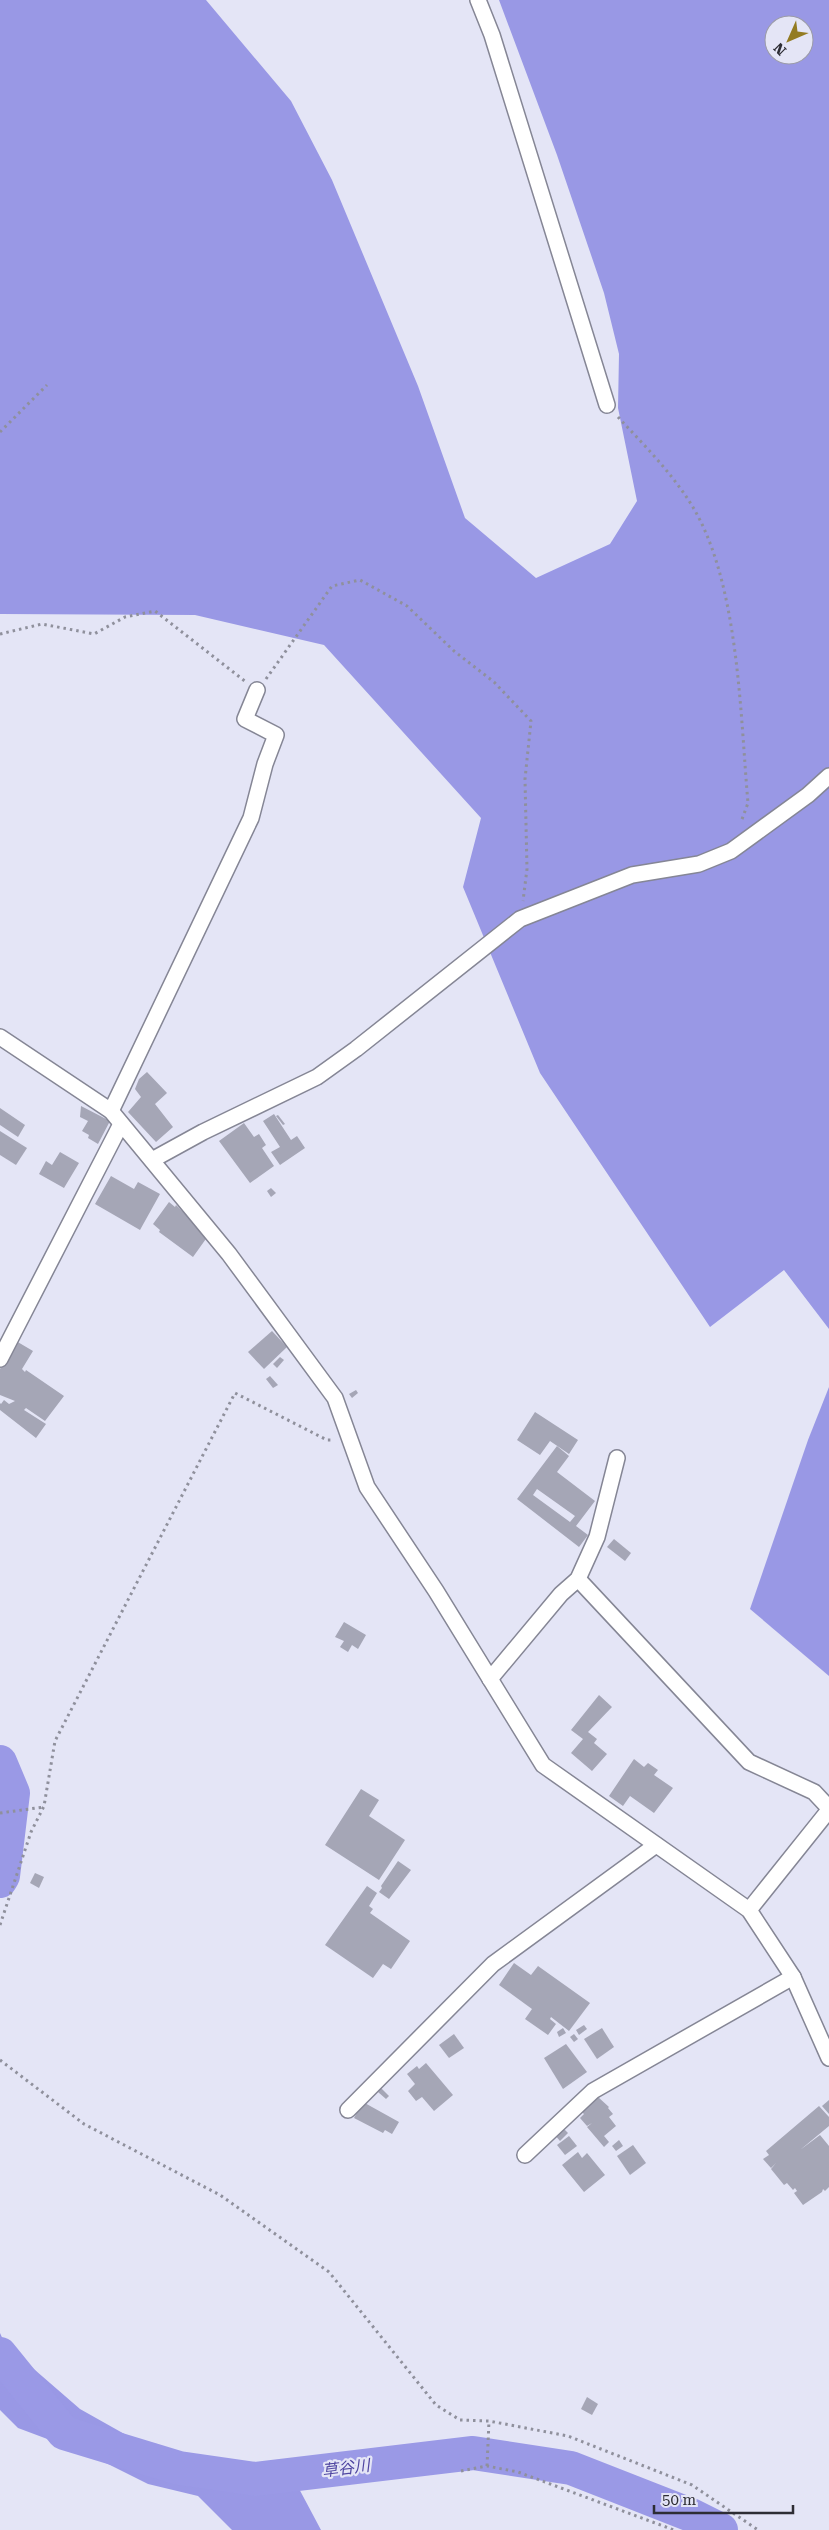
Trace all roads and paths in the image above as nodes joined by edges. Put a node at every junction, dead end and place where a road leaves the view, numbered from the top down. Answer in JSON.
{"nodes":[{"id":1,"x":478,"y":0,"type":"edge"},
{"id":2,"x":47,"y":385,"type":"dead end"},
{"id":3,"x":607,"y":405,"type":"joint"},
{"id":4,"x":0,"y":432,"type":"edge"},
{"id":5,"x":0,"y":634,"type":"edge"},
{"id":6,"x":257,"y":690,"type":"junction"},
{"id":7,"x":829,"y":776,"type":"edge"},
{"id":8,"x":731,"y":851,"type":"junction"},
{"id":9,"x":520,"y":919,"type":"junction"},
{"id":10,"x":0,"y":1037,"type":"edge"},
{"id":11,"x":111,"y":1111,"type":"junction"},
{"id":12,"x":121,"y":1124,"type":"junction"},
{"id":13,"x":152,"y":1160,"type":"junction"},
{"id":14,"x":0,"y":1359,"type":"edge"},
{"id":15,"x":351,"y":1442,"type":"junction"},
{"id":16,"x":617,"y":1458,"type":"dead end"},
{"id":17,"x":578,"y":1579,"type":"junction"},
{"id":18,"x":490,"y":1679,"type":"junction"},
{"id":19,"x":44,"y":1806,"type":"junction"},
{"id":20,"x":829,"y":1809,"type":"edge"},
{"id":21,"x":0,"y":1813,"type":"edge"},
{"id":22,"x":656,"y":1846,"type":"junction"},
{"id":23,"x":750,"y":1910,"type":"junction"},
{"id":24,"x":0,"y":1924,"type":"edge"},
{"id":25,"x":792,"y":1977,"type":"junction"},
{"id":26,"x":829,"y":2058,"type":"edge"},
{"id":27,"x":0,"y":2060,"type":"edge"},
{"id":28,"x":348,"y":2110,"type":"dead end"},
{"id":29,"x":525,"y":2155,"type":"dead end"},
{"id":30,"x":489,"y":2421,"type":"junction"},
{"id":31,"x":487,"y":2466,"type":"junction"},
{"id":32,"x":460,"y":2471,"type":"dead end"},
{"id":33,"x":674,"y":2530,"type":"edge"},
{"id":34,"x":758,"y":2530,"type":"edge"}],
"edges":[{"from":1,"to":3,"type":"street"},
{"from":2,"to":4,"type":"path"},
{"from":3,"to":8,"type":"path"},
{"from":5,"to":6,"type":"path"},
{"from":6,"to":9,"type":"path"},
{"from":6,"to":11,"type":"street"},
{"from":7,"to":8,"type":"street"},
{"from":8,"to":9,"type":"street"},
{"from":9,"to":13,"type":"street"},
{"from":10,"to":11,"type":"street"},
{"from":11,"to":12,"type":"street"},
{"from":12,"to":13,"type":"street"},
{"from":12,"to":14,"type":"street"},
{"from":13,"to":15,"type":"street"},
{"from":15,"to":18,"type":"street"},
{"from":15,"to":19,"type":"path"},
{"from":16,"to":17,"type":"street"},
{"from":17,"to":18,"type":"street"},
{"from":17,"to":20,"type":"street"},
{"from":18,"to":22,"type":"street"},
{"from":19,"to":21,"type":"path"},
{"from":19,"to":24,"type":"path"},
{"from":20,"to":23,"type":"street"},
{"from":22,"to":23,"type":"street"},
{"from":22,"to":28,"type":"street"},
{"from":23,"to":25,"type":"street"},
{"from":25,"to":26,"type":"street"},
{"from":25,"to":29,"type":"street"},
{"from":27,"to":30,"type":"path"},
{"from":30,"to":31,"type":"path"},
{"from":30,"to":34,"type":"path"},
{"from":31,"to":32,"type":"path"},
{"from":31,"to":33,"type":"path"}]}
